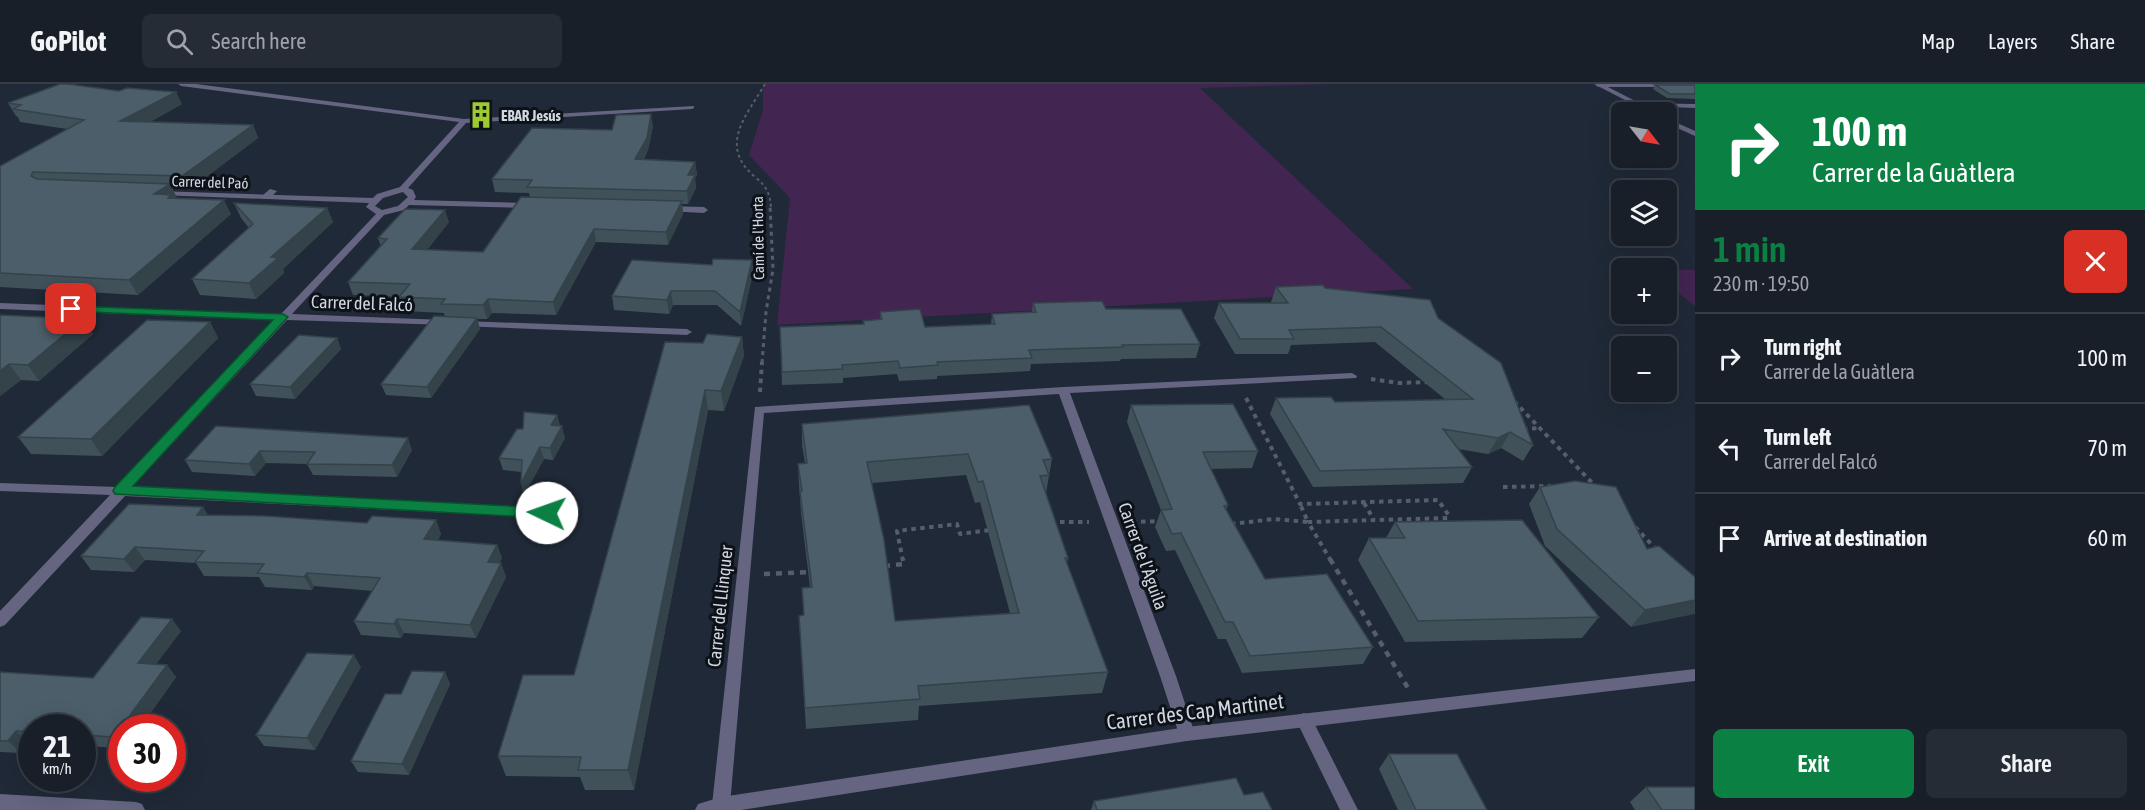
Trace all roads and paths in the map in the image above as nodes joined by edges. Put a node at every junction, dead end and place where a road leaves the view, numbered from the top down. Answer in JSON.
{"nodes":[{"id":1,"x":181,"y":84,"type":"edge"},
{"id":2,"x":765,"y":84,"type":"edge"},
{"id":3,"x":1597,"y":84,"type":"edge"},
{"id":4,"x":1695,"y":85,"type":"edge"},
{"id":5,"x":1632,"y":102,"type":"edge"},
{"id":6,"x":1677,"y":106,"type":"edge"},
{"id":7,"x":1695,"y":106,"type":"edge"},
{"id":8,"x":692,"y":107,"type":"dead end"},
{"id":9,"x":464,"y":121,"type":"junction"},
{"id":10,"x":1677,"y":125,"type":"edge"},
{"id":11,"x":1695,"y":134,"type":"edge"},
{"id":12,"x":403,"y":189,"type":"junction"},
{"id":13,"x":150,"y":193,"type":"edge"},
{"id":14,"x":374,"y":201,"type":"junction"},
{"id":15,"x":409,"y":202,"type":"junction"},
{"id":16,"x":537,"y":206,"type":"edge"},
{"id":17,"x":656,"y":209,"type":"edge"},
{"id":18,"x":704,"y":210,"type":"dead end"},
{"id":19,"x":381,"y":213,"type":"junction"},
{"id":20,"x":0,"y":306,"type":"edge"},
{"id":21,"x":283,"y":317,"type":"junction"},
{"id":22,"x":687,"y":332,"type":"dead end"},
{"id":23,"x":1352,"y":376,"type":"joint"},
{"id":24,"x":1237,"y":382,"type":"junction"},
{"id":25,"x":1439,"y":382,"type":"edge"},
{"id":26,"x":1063,"y":390,"type":"junction"},
{"id":27,"x":1509,"y":396,"type":"edge"},
{"id":28,"x":759,"y":410,"type":"junction"},
{"id":29,"x":1540,"y":428,"type":"junction"},
{"id":30,"x":1512,"y":430,"type":"edge"},
{"id":31,"x":1582,"y":484,"type":"edge"},
{"id":32,"x":1593,"y":484,"type":"junction"},
{"id":33,"x":1560,"y":485,"type":"edge"},
{"id":34,"x":0,"y":487,"type":"edge"},
{"id":35,"x":1503,"y":488,"type":"dead end"},
{"id":36,"x":120,"y":491,"type":"junction"},
{"id":37,"x":1601,"y":492,"type":"edge"},
{"id":38,"x":1363,"y":502,"type":"junction"},
{"id":39,"x":1300,"y":504,"type":"junction"},
{"id":40,"x":547,"y":513,"type":"dead end"},
{"id":41,"x":1374,"y":520,"type":"junction"},
{"id":42,"x":1165,"y":521,"type":"edge"},
{"id":43,"x":1308,"y":522,"type":"junction"},
{"id":44,"x":1043,"y":523,"type":"edge"},
{"id":45,"x":1112,"y":523,"type":"junction"},
{"id":46,"x":1220,"y":525,"type":"edge"},
{"id":47,"x":1633,"y":525,"type":"edge"},
{"id":48,"x":996,"y":529,"type":"edge"},
{"id":49,"x":1656,"y":549,"type":"junction"},
{"id":50,"x":1646,"y":550,"type":"edge"},
{"id":51,"x":1662,"y":555,"type":"edge"},
{"id":52,"x":881,"y":566,"type":"edge"},
{"id":53,"x":823,"y":572,"type":"edge"},
{"id":54,"x":743,"y":574,"type":"junction"},
{"id":55,"x":0,"y":621,"type":"edge"},
{"id":56,"x":1695,"y":675,"type":"edge"},
{"id":57,"x":1419,"y":707,"type":"junction"},
{"id":58,"x":1304,"y":720,"type":"junction"},
{"id":59,"x":1187,"y":734,"type":"junction"},
{"id":60,"x":0,"y":802,"type":"edge"},
{"id":61,"x":721,"y":805,"type":"junction"},
{"id":62,"x":136,"y":810,"type":"edge"},
{"id":63,"x":704,"y":810,"type":"edge"},
{"id":64,"x":1349,"y":810,"type":"edge"}],
"edges":[{"from":1,"to":9,"type":"street"},
{"from":2,"to":28,"type":"path","name":"Camí de l'Horta"},
{"from":3,"to":4,"type":"street"},
{"from":3,"to":5,"type":"street"},
{"from":6,"to":7,"type":"street"},
{"from":8,"to":9,"type":"street"},
{"from":9,"to":12,"type":"street"},
{"from":10,"to":11,"type":"street"},
{"from":12,"to":14,"type":"street"},
{"from":12,"to":15,"type":"street"},
{"from":13,"to":14,"type":"street","name":"Carrer del Paó"},
{"from":14,"to":19,"type":"street"},
{"from":15,"to":16,"type":"street"},
{"from":15,"to":19,"type":"street"},
{"from":17,"to":18,"type":"street"},
{"from":19,"to":21,"type":"street"},
{"from":20,"to":21,"type":"street","name":"Carrer del Falcó"},
{"from":21,"to":22,"type":"street","name":"Carrer del Falcó"},
{"from":21,"to":36,"type":"street"},
{"from":23,"to":24,"type":"street"},
{"from":23,"to":25,"type":"path"},
{"from":24,"to":26,"type":"street"},
{"from":24,"to":39,"type":"path"},
{"from":26,"to":28,"type":"street"},
{"from":26,"to":45,"type":"street","name":"Carrer de l'Àguila"},
{"from":27,"to":29,"type":"path"},
{"from":28,"to":54,"type":"street","name":"Carrer del Llinquer"},
{"from":29,"to":30,"type":"path"},
{"from":29,"to":32,"type":"path"},
{"from":31,"to":32,"type":"path"},
{"from":32,"to":37,"type":"path"},
{"from":33,"to":35,"type":"path"},
{"from":34,"to":36,"type":"street"},
{"from":36,"to":40,"type":"street"},
{"from":36,"to":55,"type":"street"},
{"from":38,"to":39,"type":"path"},
{"from":38,"to":41,"type":"path"},
{"from":38,"to":41,"type":"path"},
{"from":39,"to":43,"type":"path"},
{"from":41,"to":43,"type":"path"},
{"from":42,"to":45,"type":"path"},
{"from":43,"to":46,"type":"path"},
{"from":43,"to":57,"type":"path"},
{"from":44,"to":45,"type":"path"},
{"from":45,"to":59,"type":"street","name":"Carrer de l'Àguila"},
{"from":47,"to":49,"type":"path"},
{"from":48,"to":52,"type":"path"},
{"from":49,"to":50,"type":"path"},
{"from":49,"to":51,"type":"path"},
{"from":53,"to":54,"type":"path"},
{"from":54,"to":61,"type":"street","name":"Carrer del Llinquer"},
{"from":56,"to":57,"type":"street","name":"Carrer des Cap Martinet"},
{"from":57,"to":58,"type":"street","name":"Carrer des Cap Martinet"},
{"from":58,"to":59,"type":"street","name":"Carrer des Cap Martinet"},
{"from":58,"to":64,"type":"street"},
{"from":59,"to":61,"type":"street","name":"Carrer des Cap Martinet"},
{"from":60,"to":62,"type":"street"},
{"from":61,"to":63,"type":"street","name":"Carrer des Cap Martinet"}]}
